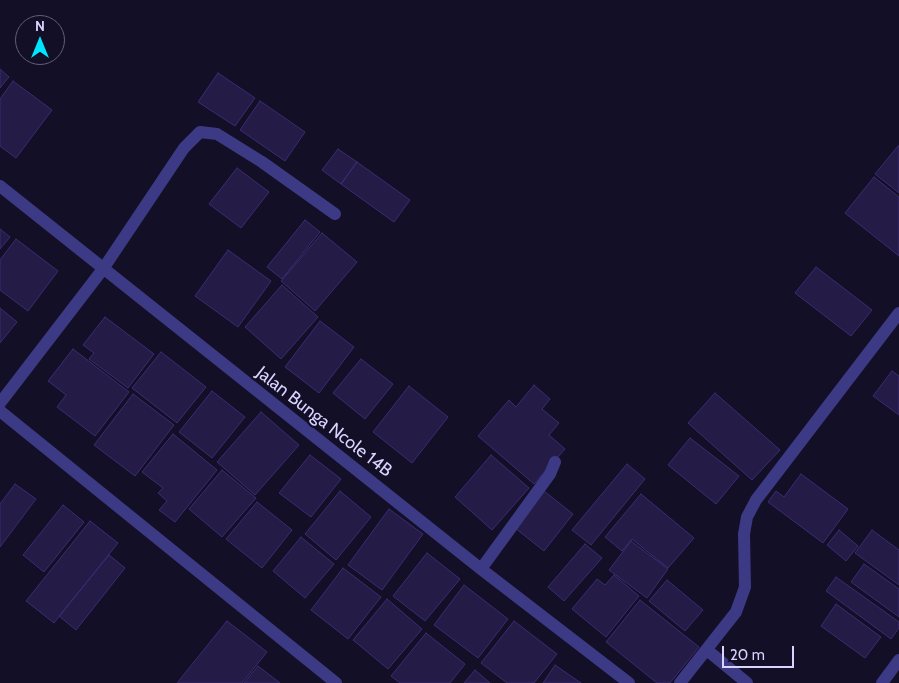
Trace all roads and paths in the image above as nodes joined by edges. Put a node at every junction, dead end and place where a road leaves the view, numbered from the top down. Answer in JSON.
{"nodes":[{"id":1,"x":0,"y":186,"type":"edge"},
{"id":2,"x":336,"y":214,"type":"dead end"},
{"id":3,"x":104,"y":269,"type":"junction"},
{"id":4,"x":899,"y":313,"type":"edge"},
{"id":5,"x":0,"y":403,"type":"edge"},
{"id":6,"x":0,"y":411,"type":"edge"},
{"id":7,"x":555,"y":462,"type":"dead end"},
{"id":8,"x":482,"y":569,"type":"junction"},
{"id":9,"x":707,"y":650,"type":"junction"},
{"id":10,"x":899,"y":660,"type":"edge"},
{"id":11,"x":336,"y":683,"type":"edge"},
{"id":12,"x":629,"y":683,"type":"edge"},
{"id":13,"x":680,"y":683,"type":"edge"},
{"id":14,"x":747,"y":683,"type":"edge"},
{"id":15,"x":882,"y":683,"type":"edge"}],
"edges":[{"from":1,"to":3,"type":"street","name":"Jalan Bunga Ncole 14B"},
{"from":2,"to":3,"type":"street"},
{"from":3,"to":5,"type":"street"},
{"from":3,"to":8,"type":"street","name":"Jalan Bunga Ncole 14B"},
{"from":4,"to":9,"type":"street"},
{"from":6,"to":11,"type":"street"},
{"from":7,"to":8,"type":"street"},
{"from":8,"to":12,"type":"street","name":"Jalan Bunga Ncole 14B"},
{"from":9,"to":13,"type":"street"},
{"from":9,"to":14,"type":"street"},
{"from":10,"to":15,"type":"street"}]}
